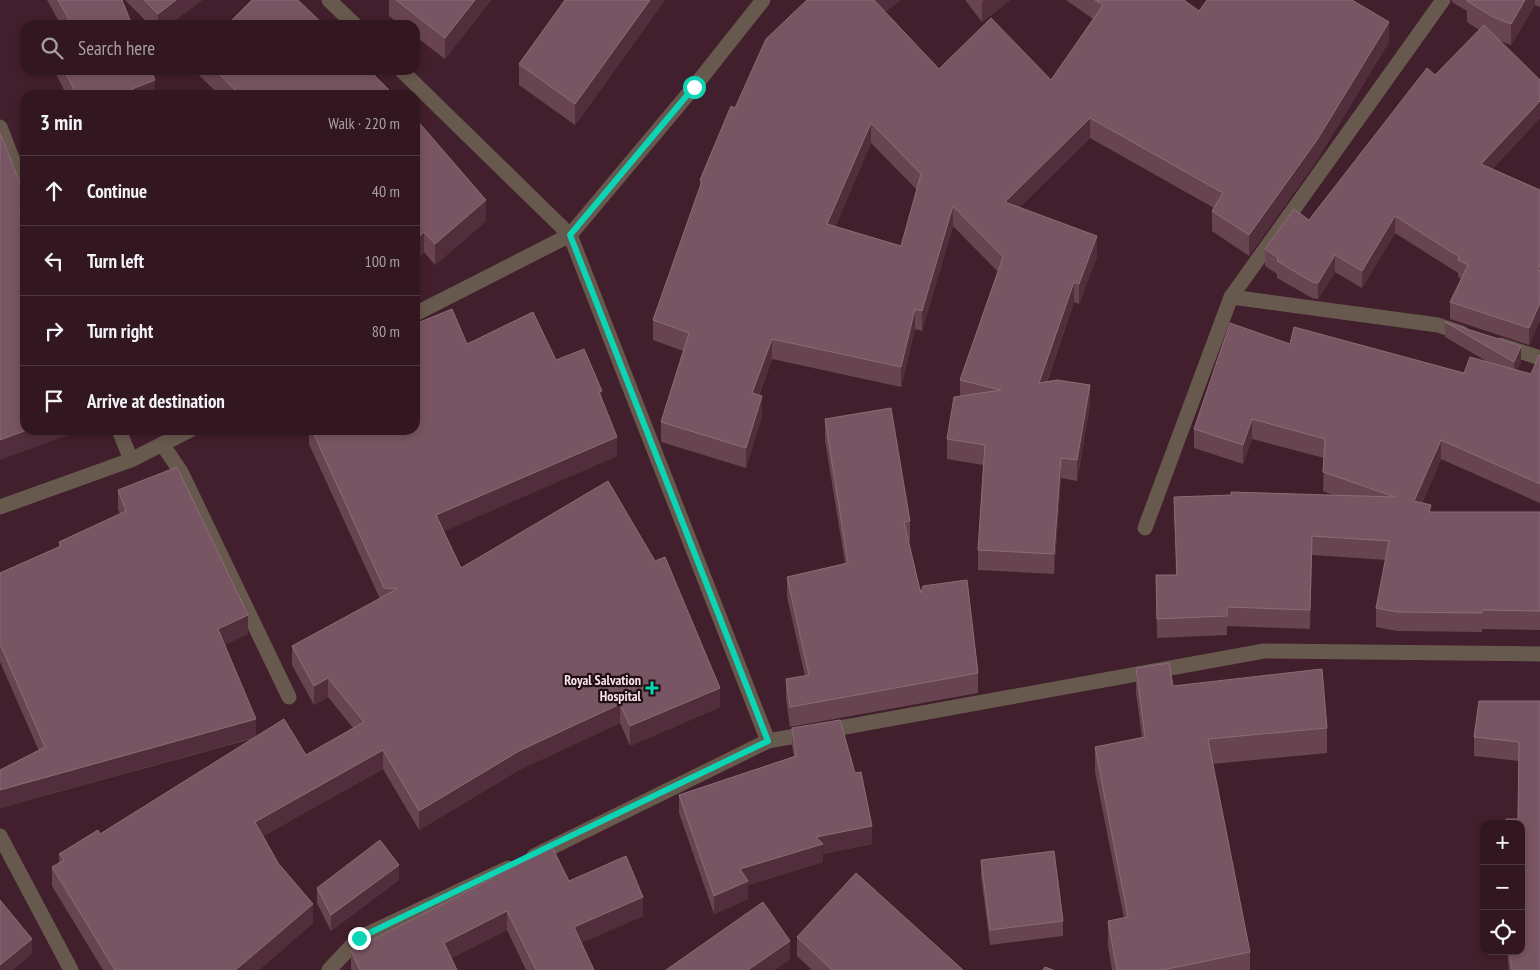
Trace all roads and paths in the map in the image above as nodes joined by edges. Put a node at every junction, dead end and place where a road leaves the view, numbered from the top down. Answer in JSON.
{"nodes":[{"id":1,"x":329,"y":0,"type":"edge"},
{"id":2,"x":763,"y":0,"type":"edge"},
{"id":3,"x":1443,"y":0,"type":"edge"},
{"id":4,"x":350,"y":20,"type":"edge"},
{"id":5,"x":406,"y":75,"type":"edge"},
{"id":6,"x":0,"y":128,"type":"edge"},
{"id":7,"x":20,"y":178,"type":"edge"},
{"id":8,"x":570,"y":235,"type":"junction"},
{"id":9,"x":1231,"y":297,"type":"junction"},
{"id":10,"x":420,"y":311,"type":"edge"},
{"id":11,"x":1540,"y":358,"type":"edge"},
{"id":12,"x":121,"y":435,"type":"edge"},
{"id":13,"x":180,"y":435,"type":"edge"},
{"id":14,"x":162,"y":444,"type":"junction"},
{"id":15,"x":131,"y":460,"type":"junction"},
{"id":16,"x":0,"y":507,"type":"edge"},
{"id":17,"x":1145,"y":528,"type":"dead end"},
{"id":18,"x":1540,"y":654,"type":"edge"},
{"id":19,"x":289,"y":697,"type":"dead end"},
{"id":20,"x":768,"y":741,"type":"junction"},
{"id":21,"x":0,"y":836,"type":"edge"},
{"id":22,"x":71,"y":970,"type":"edge"},
{"id":23,"x":329,"y":970,"type":"edge"}],
"edges":[{"from":1,"to":4,"type":"street"},
{"from":2,"to":8,"type":"street"},
{"from":3,"to":9,"type":"street"},
{"from":5,"to":8,"type":"street"},
{"from":6,"to":7,"type":"street"},
{"from":8,"to":10,"type":"street"},
{"from":8,"to":20,"type":"street"},
{"from":9,"to":11,"type":"street"},
{"from":9,"to":17,"type":"street"},
{"from":12,"to":15,"type":"street"},
{"from":13,"to":14,"type":"street"},
{"from":14,"to":15,"type":"street"},
{"from":14,"to":19,"type":"street"},
{"from":15,"to":16,"type":"street"},
{"from":18,"to":20,"type":"street"},
{"from":20,"to":23,"type":"street"},
{"from":21,"to":22,"type":"street"}]}
